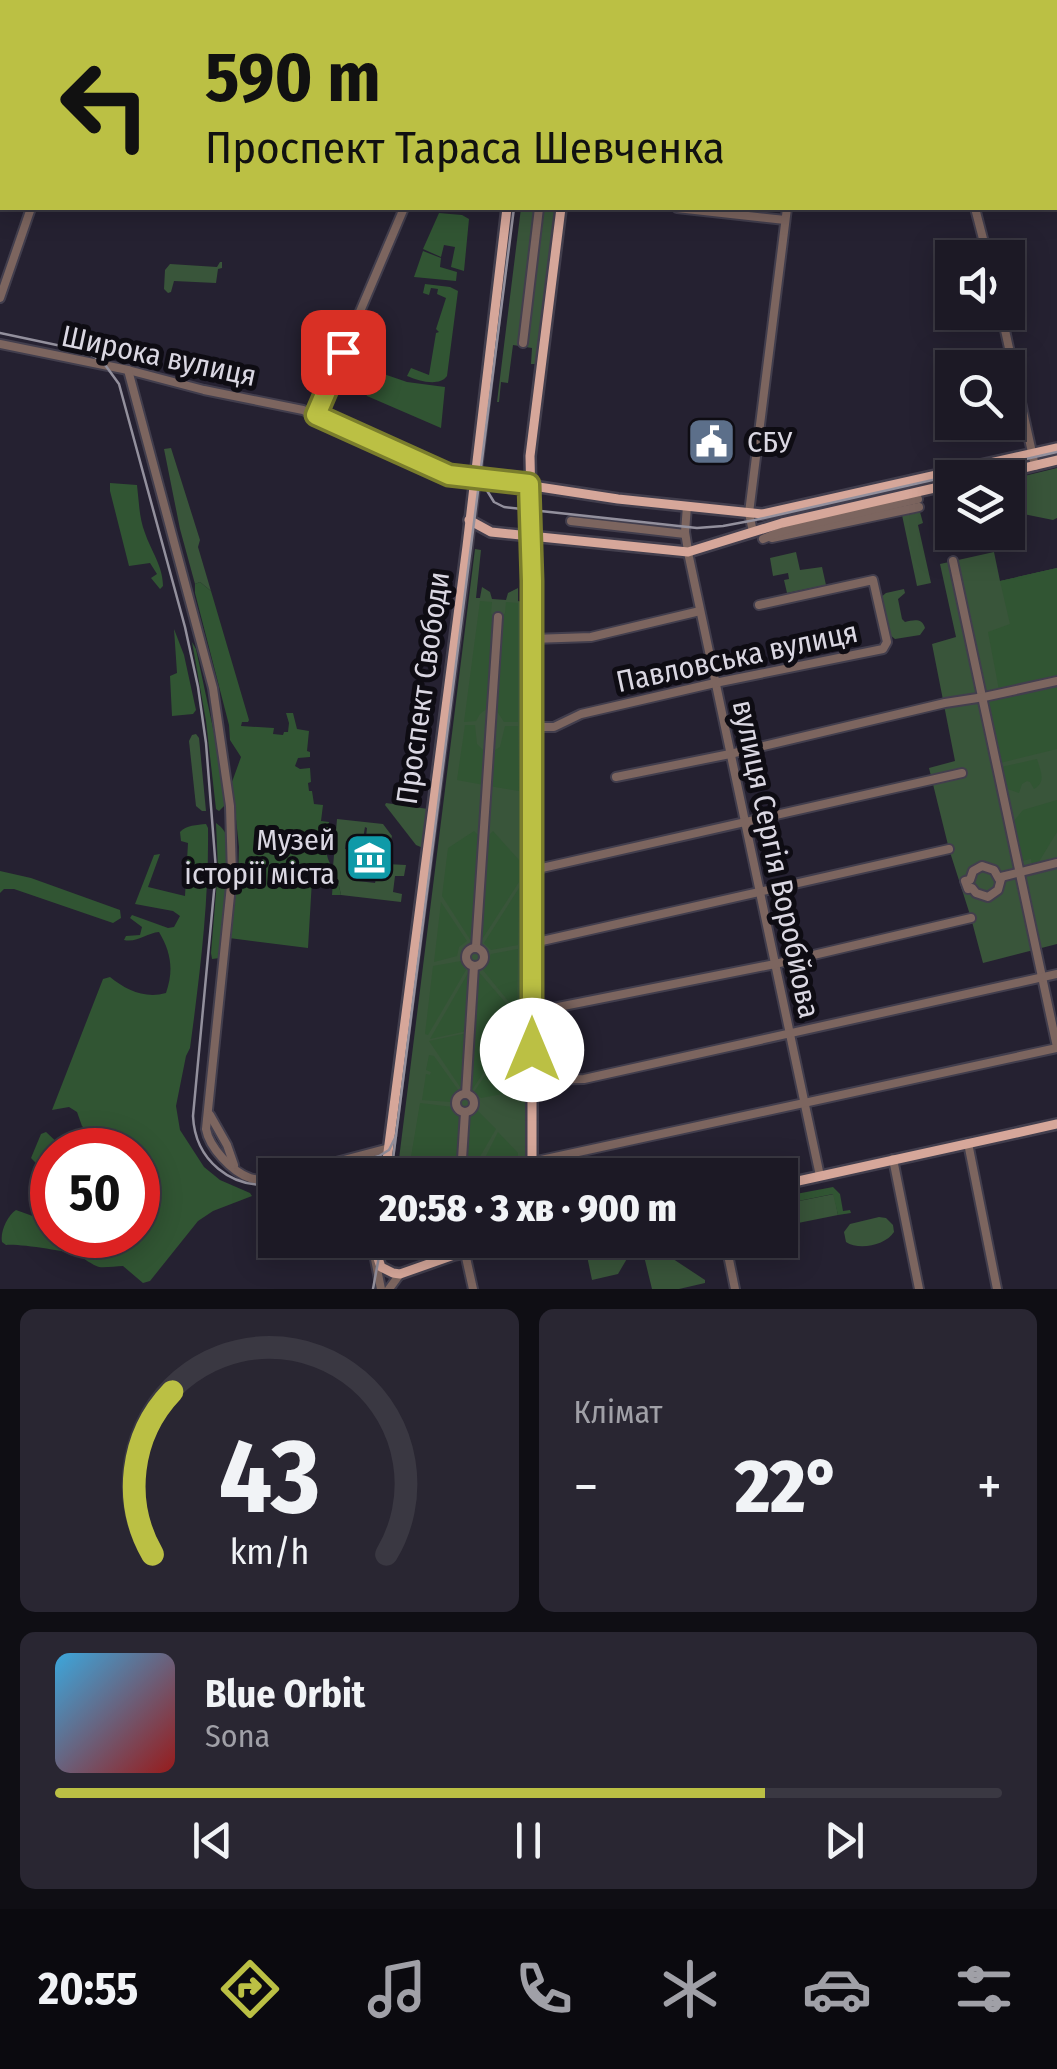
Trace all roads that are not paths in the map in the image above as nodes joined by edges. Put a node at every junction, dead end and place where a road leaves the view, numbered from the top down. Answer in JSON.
{"nodes":[{"id":1,"x":30,"y":210,"type":"edge"},
{"id":2,"x":403,"y":210,"type":"edge"},
{"id":3,"x":507,"y":210,"type":"edge"},
{"id":4,"x":539,"y":210,"type":"edge"},
{"id":5,"x":561,"y":210,"type":"edge"},
{"id":6,"x":695,"y":210,"type":"edge"},
{"id":7,"x":787,"y":210,"type":"edge"},
{"id":8,"x":976,"y":210,"type":"edge"},
{"id":9,"x":785,"y":220,"type":"junction"},
{"id":10,"x":983,"y":240,"type":"edge"},
{"id":11,"x":0,"y":298,"type":"edge"},
{"id":12,"x":1005,"y":330,"type":"edge"},
{"id":13,"x":522,"y":343,"type":"dead end"},
{"id":14,"x":0,"y":344,"type":"edge"},
{"id":15,"x":128,"y":370,"type":"junction"},
{"id":16,"x":316,"y":415,"type":"junction"},
{"id":17,"x":1057,"y":448,"type":"edge"},
{"id":18,"x":1032,"y":453,"type":"junction"},
{"id":19,"x":1057,"y":460,"type":"edge"},
{"id":20,"x":1035,"y":466,"type":"junction"},
{"id":21,"x":1025,"y":468,"type":"edge"},
{"id":22,"x":474,"y":477,"type":"junction"},
{"id":23,"x":529,"y":484,"type":"junction"},
{"id":24,"x":935,"y":488,"type":"edge"},
{"id":25,"x":919,"y":503,"type":"joint"},
{"id":26,"x":687,"y":506,"type":"junction"},
{"id":27,"x":749,"y":513,"type":"junction"},
{"id":28,"x":469,"y":520,"type":"junction"},
{"id":29,"x":571,"y":521,"type":"dead end"},
{"id":30,"x":753,"y":532,"type":"junction"},
{"id":31,"x":531,"y":534,"type":"junction"},
{"id":32,"x":685,"y":534,"type":"junction"},
{"id":33,"x":688,"y":552,"type":"junction"},
{"id":34,"x":953,"y":561,"type":"dead end"},
{"id":35,"x":759,"y":605,"type":"dead end"},
{"id":36,"x":700,"y":612,"type":"junction"},
{"id":37,"x":498,"y":617,"type":"dead end"},
{"id":38,"x":532,"y":639,"type":"junction"},
{"id":39,"x":1057,"y":681,"type":"edge"},
{"id":40,"x":715,"y":683,"type":"junction"},
{"id":41,"x":984,"y":697,"type":"junction"},
{"id":42,"x":532,"y":727,"type":"junction"},
{"id":43,"x":730,"y":754,"type":"junction"},
{"id":44,"x":962,"y":773,"type":"dead end"},
{"id":45,"x":616,"y":778,"type":"dead end"},
{"id":46,"x":745,"y":823,"type":"junction"},
{"id":47,"x":949,"y":849,"type":"dead end"},
{"id":48,"x":1057,"y":863,"type":"edge"},
{"id":49,"x":533,"y":870,"type":"junction"},
{"id":50,"x":1020,"y":872,"type":"junction"},
{"id":51,"x":1000,"y":879,"type":"junction"},
{"id":52,"x":760,"y":892,"type":"junction"},
{"id":53,"x":971,"y":918,"type":"dead end"},
{"id":54,"x":533,"y":943,"type":"junction"},
{"id":55,"x":775,"y":964,"type":"junction"},
{"id":56,"x":1057,"y":974,"type":"edge"},
{"id":57,"x":1042,"y":977,"type":"junction"},
{"id":58,"x":533,"y":1012,"type":"junction"},
{"id":59,"x":790,"y":1032,"type":"junction"},
{"id":60,"x":1057,"y":1047,"type":"edge"},
{"id":61,"x":532,"y":1080,"type":"junction"},
{"id":62,"x":804,"y":1102,"type":"junction"},
{"id":63,"x":1057,"y":1124,"type":"edge"},
{"id":64,"x":968,"y":1143,"type":"junction"},
{"id":65,"x":390,"y":1148,"type":"junction"},
{"id":66,"x":352,"y":1158,"type":"edge"},
{"id":67,"x":388,"y":1158,"type":"edge"},
{"id":68,"x":462,"y":1158,"type":"edge"},
{"id":69,"x":532,"y":1158,"type":"edge"},
{"id":70,"x":550,"y":1158,"type":"edge"},
{"id":71,"x":893,"y":1160,"type":"junction"},
{"id":72,"x":820,"y":1176,"type":"junction"},
{"id":73,"x":258,"y":1180,"type":"edge"},
{"id":74,"x":798,"y":1180,"type":"edge"},
{"id":75,"x":377,"y":1258,"type":"edge"},
{"id":76,"x":378,"y":1258,"type":"edge"},
{"id":77,"x":450,"y":1258,"type":"edge"},
{"id":78,"x":466,"y":1258,"type":"edge"},
{"id":79,"x":729,"y":1258,"type":"edge"},
{"id":80,"x":400,"y":1274,"type":"junction"},
{"id":81,"x":384,"y":1288,"type":"edge"},
{"id":82,"x":473,"y":1289,"type":"edge"},
{"id":83,"x":735,"y":1289,"type":"edge"},
{"id":84,"x":920,"y":1289,"type":"edge"},
{"id":85,"x":997,"y":1289,"type":"edge"}],
"edges":[{"from":1,"to":11,"type":"street"},
{"from":2,"to":16,"type":"street"},
{"from":3,"to":22,"type":"main road","name":"Проспект Свободи"},
{"from":4,"to":13,"type":"street"},
{"from":5,"to":23,"type":"main road"},
{"from":6,"to":9,"type":"street"},
{"from":7,"to":9,"type":"street"},
{"from":8,"to":10,"type":"street"},
{"from":9,"to":27,"type":"street"},
{"from":12,"to":18,"type":"street"},
{"from":14,"to":15,"type":"street","name":"Широка вулиця"},
{"from":15,"to":16,"type":"street","name":"Широка вулиця"},
{"from":15,"to":73,"type":"street"},
{"from":16,"to":22,"type":"street","name":"Широка вулиця"},
{"from":17,"to":18,"type":"main road"},
{"from":18,"to":20,"type":"street"},
{"from":18,"to":27,"type":"main road"},
{"from":19,"to":20,"type":"main road"},
{"from":20,"to":21,"type":"main road"},
{"from":22,"to":23,"type":"main road"},
{"from":22,"to":28,"type":"main road","name":"Проспект Свободи"},
{"from":23,"to":26,"type":"main road"},
{"from":23,"to":31,"type":"main road"},
{"from":24,"to":30,"type":"main road"},
{"from":25,"to":25,"type":"street"},
{"from":26,"to":27,"type":"main road"},
{"from":26,"to":32,"type":"street","name":"вулиця Сергія Воробйова"},
{"from":27,"to":30,"type":"street"},
{"from":28,"to":31,"type":"main road"},
{"from":28,"to":65,"type":"main road","name":"Проспект Свободи"},
{"from":29,"to":32,"type":"street"},
{"from":30,"to":33,"type":"main road"},
{"from":31,"to":33,"type":"main road"},
{"from":31,"to":38,"type":"main road"},
{"from":32,"to":33,"type":"street","name":"вулиця Сергія Воробйова"},
{"from":33,"to":36,"type":"street","name":"вулиця Сергія Воробйова"},
{"from":34,"to":41,"type":"street"},
{"from":35,"to":40,"type":"street","name":"Павловська вулиця"},
{"from":36,"to":38,"type":"street"},
{"from":36,"to":40,"type":"street","name":"вулиця Сергія Воробйова"},
{"from":37,"to":68,"type":"street"},
{"from":38,"to":42,"type":"main road"},
{"from":39,"to":41,"type":"street"},
{"from":40,"to":42,"type":"street","name":"Павловська вулиця"},
{"from":40,"to":43,"type":"street","name":"вулиця Сергія Воробйова"},
{"from":41,"to":43,"type":"street"},
{"from":41,"to":50,"type":"street"},
{"from":42,"to":49,"type":"main road"},
{"from":43,"to":45,"type":"street"},
{"from":43,"to":46,"type":"street","name":"вулиця Сергія Воробйова"},
{"from":44,"to":46,"type":"street"},
{"from":46,"to":49,"type":"street"},
{"from":46,"to":52,"type":"street","name":"вулиця Сергія Воробйова"},
{"from":47,"to":52,"type":"street"},
{"from":48,"to":50,"type":"street"},
{"from":49,"to":54,"type":"main road"},
{"from":50,"to":51,"type":"street"},
{"from":50,"to":57,"type":"street"},
{"from":51,"to":51,"type":"street"},
{"from":52,"to":54,"type":"street"},
{"from":52,"to":55,"type":"street","name":"вулиця Сергія Воробйова"},
{"from":53,"to":55,"type":"street"},
{"from":54,"to":58,"type":"main road"},
{"from":55,"to":58,"type":"street"},
{"from":55,"to":59,"type":"street","name":"вулиця Сергія Воробйова"},
{"from":56,"to":57,"type":"street"},
{"from":57,"to":59,"type":"street"},
{"from":57,"to":60,"type":"street"},
{"from":58,"to":61,"type":"main road"},
{"from":59,"to":61,"type":"street"},
{"from":59,"to":62,"type":"street","name":"вулиця Сергія Воробйова"},
{"from":60,"to":62,"type":"street"},
{"from":61,"to":69,"type":"main road"},
{"from":62,"to":70,"type":"street"},
{"from":62,"to":72,"type":"street","name":"вулиця Сергія Воробйова"},
{"from":63,"to":64,"type":"main road"},
{"from":64,"to":71,"type":"main road"},
{"from":64,"to":85,"type":"street"},
{"from":65,"to":66,"type":"street"},
{"from":65,"to":67,"type":"main road","name":"Проспект Свободи"},
{"from":71,"to":72,"type":"main road"},
{"from":71,"to":84,"type":"street"},
{"from":72,"to":74,"type":"main road"},
{"from":75,"to":81,"type":"street"},
{"from":76,"to":80,"type":"main road"},
{"from":77,"to":80,"type":"main road"},
{"from":78,"to":82,"type":"street"},
{"from":79,"to":83,"type":"street"},
{"from":80,"to":81,"type":"street"}]}
